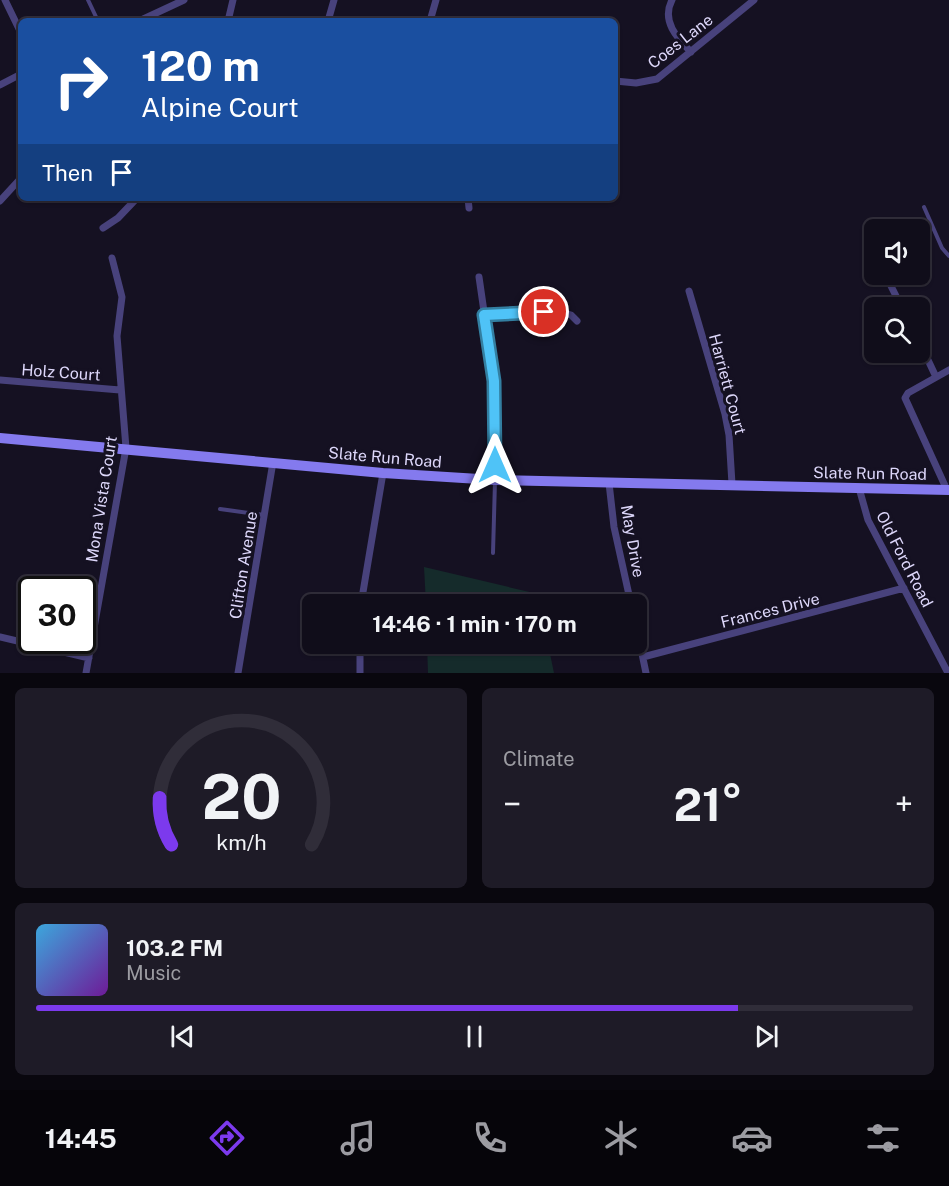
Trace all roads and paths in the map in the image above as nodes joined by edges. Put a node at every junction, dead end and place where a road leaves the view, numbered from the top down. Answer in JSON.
{"nodes":[{"id":1,"x":5,"y":0,"type":"edge"},
{"id":2,"x":88,"y":0,"type":"edge"},
{"id":3,"x":184,"y":0,"type":"edge"},
{"id":4,"x":233,"y":0,"type":"edge"},
{"id":5,"x":334,"y":0,"type":"edge"},
{"id":6,"x":436,"y":0,"type":"edge"},
{"id":7,"x":672,"y":0,"type":"edge"},
{"id":8,"x":754,"y":0,"type":"edge"},
{"id":9,"x":97,"y":18,"type":"edge"},
{"id":10,"x":145,"y":18,"type":"edge"},
{"id":11,"x":229,"y":18,"type":"edge"},
{"id":12,"x":329,"y":18,"type":"edge"},
{"id":13,"x":431,"y":18,"type":"edge"},
{"id":14,"x":18,"y":27,"type":"edge"},
{"id":15,"x":691,"y":52,"type":"junction"},
{"id":16,"x":18,"y":76,"type":"edge"},
{"id":17,"x":618,"y":81,"type":"edge"},
{"id":18,"x":0,"y":85,"type":"edge"},
{"id":19,"x":18,"y":181,"type":"edge"},
{"id":20,"x":0,"y":201,"type":"edge"},
{"id":21,"x":133,"y":201,"type":"edge"},
{"id":22,"x":468,"y":201,"type":"edge"},
{"id":23,"x":924,"y":207,"type":"dead end"},
{"id":24,"x":469,"y":208,"type":"dead end"},
{"id":25,"x":103,"y":228,"type":"dead end"},
{"id":26,"x":949,"y":256,"type":"edge"},
{"id":27,"x":112,"y":258,"type":"dead end"},
{"id":28,"x":479,"y":277,"type":"dead end"},
{"id":29,"x":688,"y":291,"type":"dead end"},
{"id":30,"x":484,"y":315,"type":"junction"},
{"id":31,"x":577,"y":321,"type":"dead end"},
{"id":32,"x":929,"y":363,"type":"edge"},
{"id":33,"x":949,"y":370,"type":"edge"},
{"id":34,"x":936,"y":377,"type":"junction"},
{"id":35,"x":0,"y":381,"type":"edge"},
{"id":36,"x":120,"y":390,"type":"junction"},
{"id":37,"x":0,"y":438,"type":"edge"},
{"id":38,"x":126,"y":448,"type":"junction"},
{"id":39,"x":273,"y":462,"type":"junction"},
{"id":40,"x":384,"y":473,"type":"junction"},
{"id":41,"x":495,"y":480,"type":"junction"},
{"id":42,"x":609,"y":483,"type":"junction"},
{"id":43,"x":732,"y":484,"type":"junction"},
{"id":44,"x":859,"y":488,"type":"junction"},
{"id":45,"x":948,"y":490,"type":"edge"},
{"id":46,"x":220,"y":509,"type":"dead end"},
{"id":47,"x":265,"y":515,"type":"junction"},
{"id":48,"x":493,"y":553,"type":"dead end"},
{"id":49,"x":904,"y":588,"type":"junction"},
{"id":50,"x":363,"y":594,"type":"edge"},
{"id":51,"x":629,"y":594,"type":"edge"},
{"id":52,"x":0,"y":637,"type":"edge"},
{"id":53,"x":360,"y":654,"type":"edge"},
{"id":54,"x":642,"y":654,"type":"edge"},
{"id":55,"x":643,"y":657,"type":"junction"},
{"id":56,"x":89,"y":658,"type":"junction"},
{"id":57,"x":86,"y":673,"type":"edge"},
{"id":58,"x":238,"y":673,"type":"edge"},
{"id":59,"x":360,"y":673,"type":"edge"},
{"id":60,"x":646,"y":673,"type":"edge"},
{"id":61,"x":948,"y":673,"type":"edge"}],
"edges":[{"from":1,"to":14,"type":"street"},
{"from":2,"to":9,"type":"lane"},
{"from":3,"to":10,"type":"street"},
{"from":4,"to":11,"type":"street"},
{"from":5,"to":12,"type":"street"},
{"from":6,"to":13,"type":"street"},
{"from":7,"to":15,"type":"street"},
{"from":8,"to":15,"type":"street","name":"Coes Lane"},
{"from":15,"to":17,"type":"street","name":"Coes Lane"},
{"from":16,"to":18,"type":"street"},
{"from":19,"to":20,"type":"street"},
{"from":21,"to":25,"type":"street"},
{"from":22,"to":24,"type":"street"},
{"from":23,"to":26,"type":"lane"},
{"from":27,"to":36,"type":"street","name":"Mona Vista Court"},
{"from":28,"to":30,"type":"street"},
{"from":29,"to":43,"type":"street","name":"Harriett Court"},
{"from":30,"to":31,"type":"street"},
{"from":30,"to":41,"type":"street"},
{"from":32,"to":34,"type":"street"},
{"from":33,"to":34,"type":"street"},
{"from":34,"to":45,"type":"street"},
{"from":35,"to":36,"type":"street","name":"Holz Court"},
{"from":36,"to":38,"type":"street","name":"Mona Vista Court"},
{"from":37,"to":38,"type":"street","name":"Slate Run Road"},
{"from":38,"to":39,"type":"street","name":"Slate Run Road"},
{"from":38,"to":56,"type":"street","name":"Mona Vista Court"},
{"from":39,"to":40,"type":"street","name":"Slate Run Road"},
{"from":39,"to":47,"type":"street","name":"Clifton Avenue"},
{"from":40,"to":41,"type":"street","name":"Slate Run Road"},
{"from":40,"to":50,"type":"street"},
{"from":41,"to":42,"type":"street","name":"Slate Run Road"},
{"from":41,"to":48,"type":"lane"},
{"from":42,"to":43,"type":"street","name":"Slate Run Road"},
{"from":42,"to":51,"type":"street","name":"May Drive"},
{"from":43,"to":44,"type":"street","name":"Slate Run Road"},
{"from":44,"to":45,"type":"street","name":"Slate Run Road"},
{"from":44,"to":49,"type":"street","name":"Old Ford Road"},
{"from":46,"to":47,"type":"lane"},
{"from":47,"to":58,"type":"street","name":"Clifton Avenue"},
{"from":49,"to":55,"type":"street","name":"Frances Drive"},
{"from":49,"to":61,"type":"street","name":"Old Ford Road"},
{"from":52,"to":56,"type":"street"},
{"from":53,"to":59,"type":"street"},
{"from":54,"to":55,"type":"street"},
{"from":55,"to":60,"type":"street"},
{"from":56,"to":57,"type":"street","name":"Mona Vista Court"}]}
